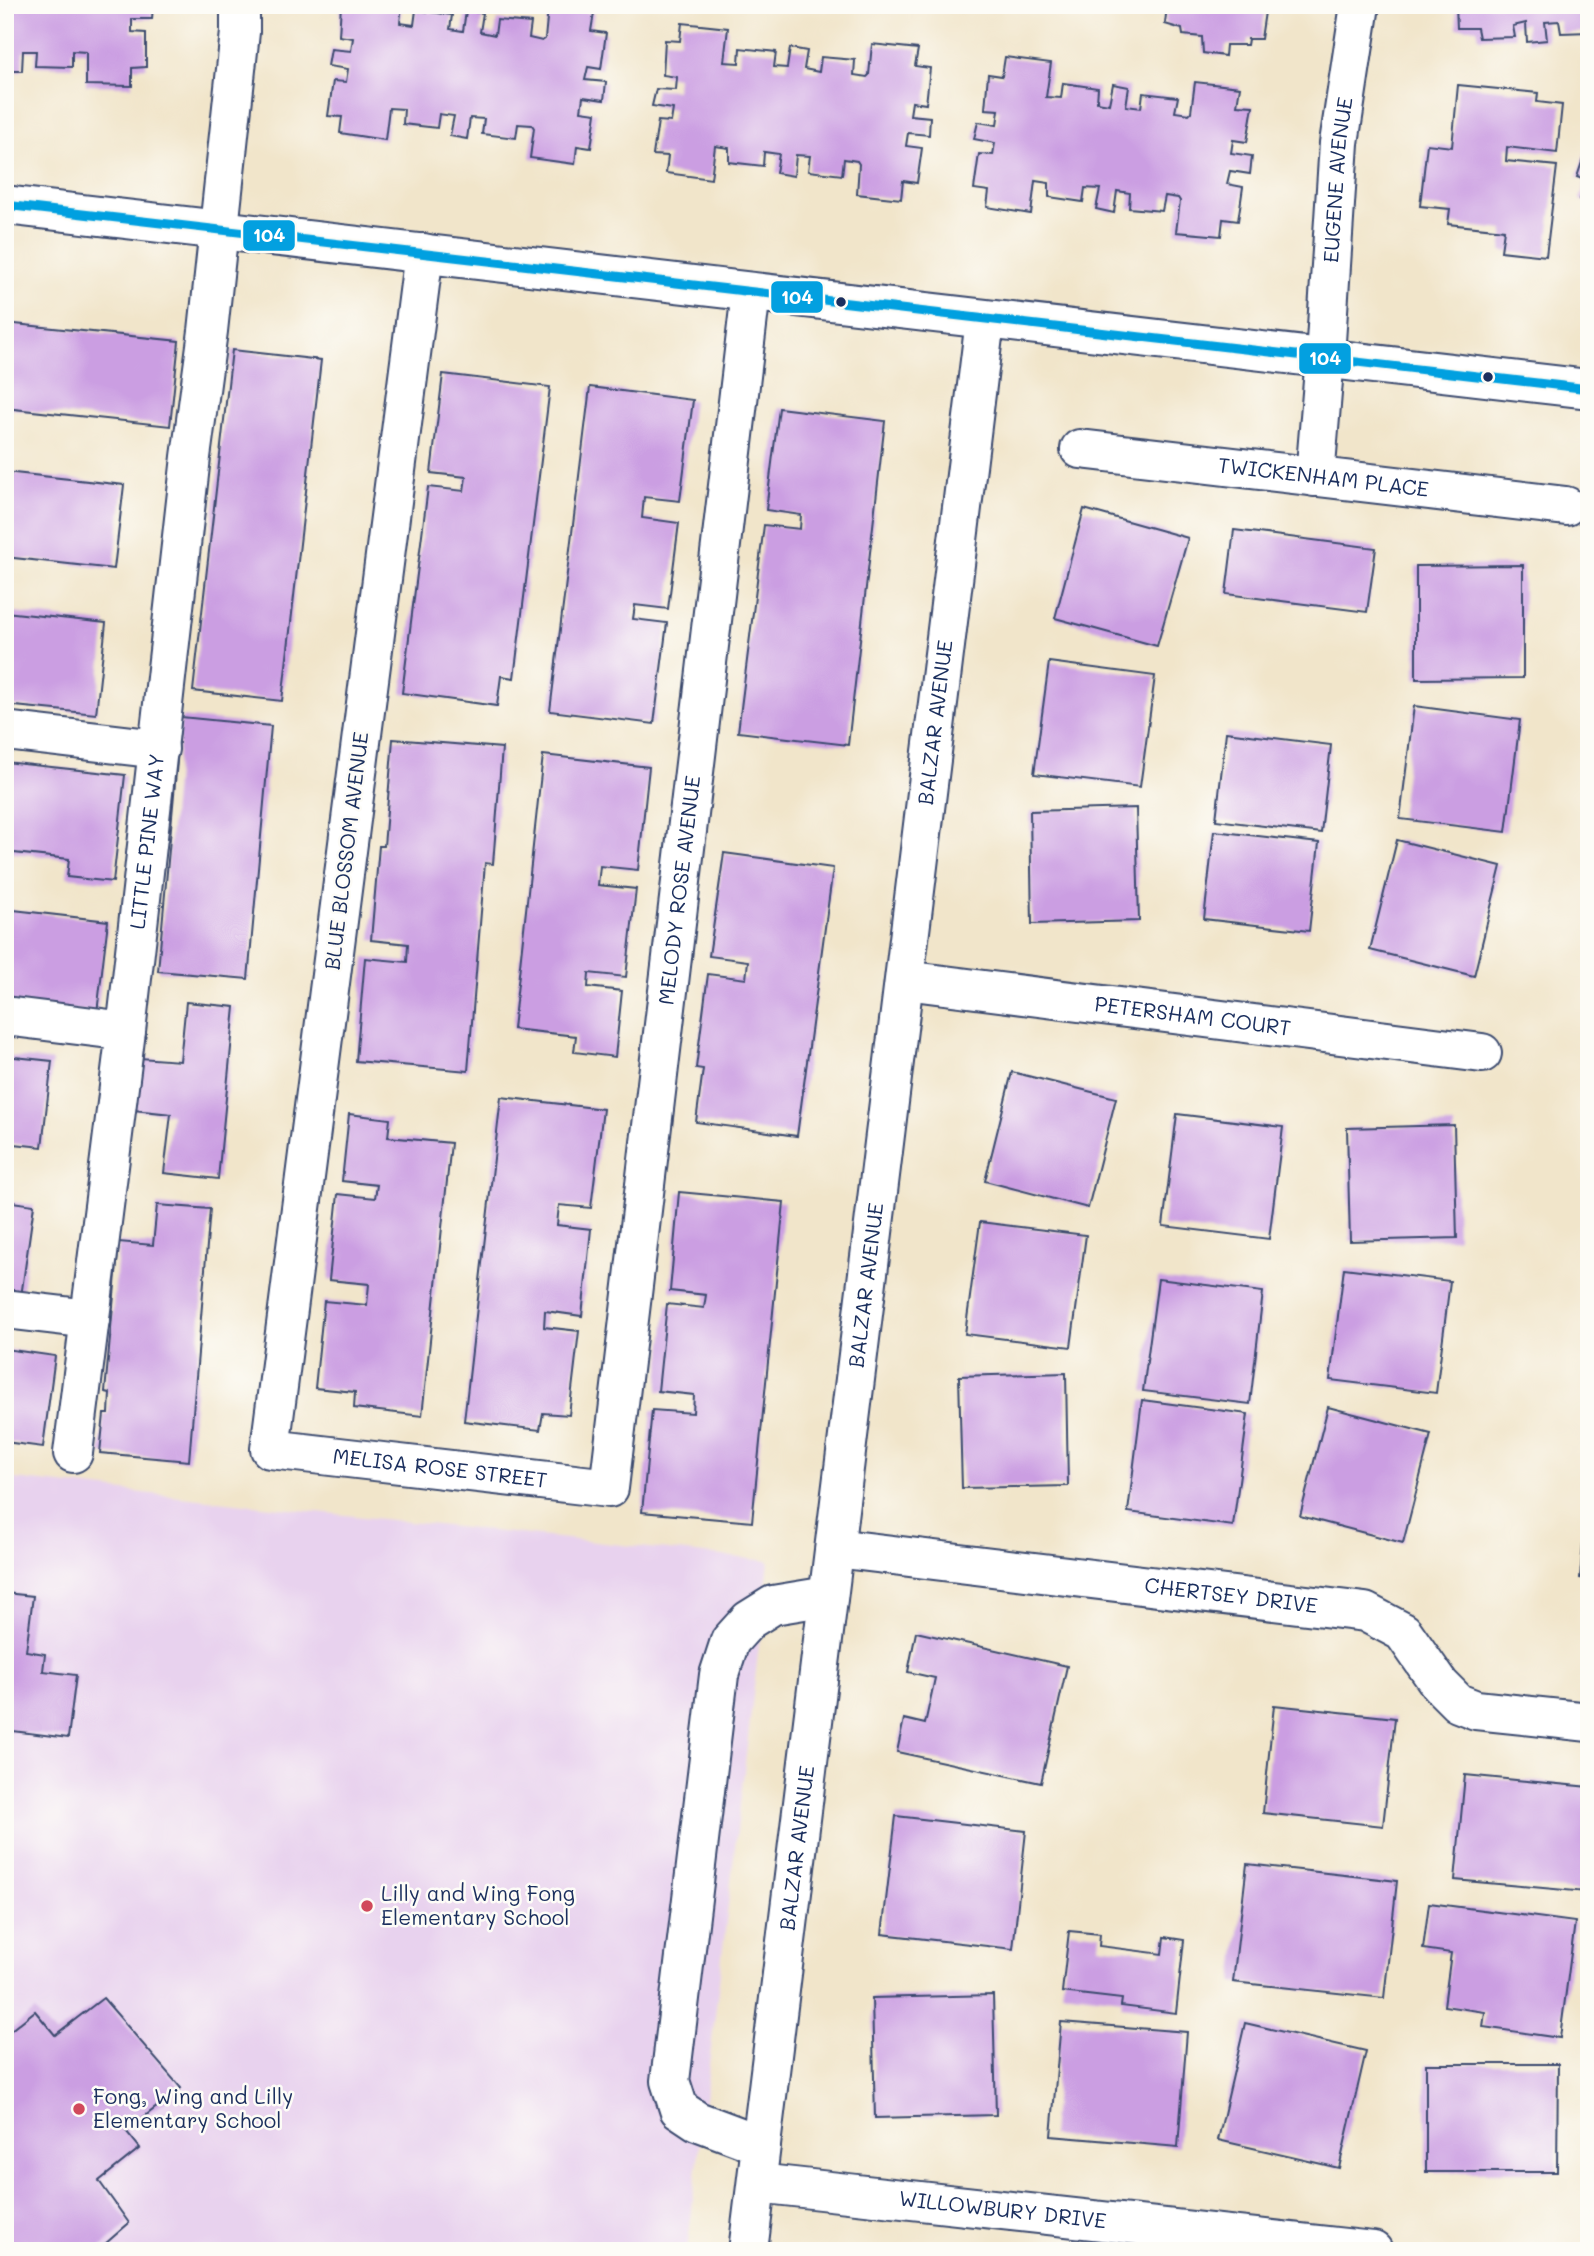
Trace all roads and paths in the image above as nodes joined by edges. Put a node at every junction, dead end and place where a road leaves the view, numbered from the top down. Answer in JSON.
{"nodes":[{"id":1,"x":240,"y":5,"type":"edge"},
{"id":2,"x":1360,"y":5,"type":"edge"},
{"id":3,"x":5,"y":205,"type":"edge"},
{"id":4,"x":218,"y":229,"type":"junction"},
{"id":5,"x":424,"y":253,"type":"junction"},
{"id":6,"x":751,"y":292,"type":"junction"},
{"id":7,"x":985,"y":320,"type":"junction"},
{"id":8,"x":1325,"y":357,"type":"junction"},
{"id":9,"x":1589,"y":388,"type":"edge"},
{"id":10,"x":1080,"y":449,"type":"dead end"},
{"id":11,"x":1315,"y":477,"type":"junction"},
{"id":12,"x":1566,"y":506,"type":"dead end"},
{"id":13,"x":5,"y":731,"type":"edge"},
{"id":14,"x":159,"y":749,"type":"junction"},
{"id":15,"x":905,"y":980,"type":"junction"},
{"id":16,"x":5,"y":1016,"type":"edge"},
{"id":17,"x":127,"y":1031,"type":"junction"},
{"id":18,"x":1482,"y":1053,"type":"dead end"},
{"id":19,"x":5,"y":1309,"type":"edge"},
{"id":20,"x":90,"y":1319,"type":"junction"},
{"id":21,"x":270,"y":1449,"type":"joint"},
{"id":22,"x":73,"y":1453,"type":"dead end"},
{"id":23,"x":609,"y":1488,"type":"joint"},
{"id":24,"x":835,"y":1548,"type":"junction"},
{"id":25,"x":828,"y":1596,"type":"junction"},
{"id":26,"x":1589,"y":1722,"type":"edge"},
{"id":27,"x":761,"y":2145,"type":"junction"},
{"id":28,"x":757,"y":2183,"type":"junction"},
{"id":29,"x":748,"y":2251,"type":"edge"},
{"id":30,"x":1373,"y":2251,"type":"edge"}],
"edges":[{"from":1,"to":4,"type":"street","name":"LITTLE PINE WAY"},
{"from":2,"to":8,"type":"street","name":"EUGENE AVENUE"},
{"from":3,"to":4,"type":"street"},
{"from":4,"to":5,"type":"street"},
{"from":4,"to":14,"type":"street","name":"LITTLE PINE WAY"},
{"from":5,"to":6,"type":"street"},
{"from":5,"to":21,"type":"street","name":"BLUE BLOSSOM AVENUE"},
{"from":6,"to":7,"type":"street"},
{"from":6,"to":23,"type":"street","name":"MELODY ROSE AVENUE"},
{"from":7,"to":8,"type":"street"},
{"from":7,"to":15,"type":"street","name":"BALZAR AVENUE"},
{"from":8,"to":9,"type":"street"},
{"from":8,"to":11,"type":"street","name":"EUGENE AVENUE"},
{"from":10,"to":11,"type":"street","name":"TWICKENHAM PLACE"},
{"from":11,"to":12,"type":"street","name":"TWICKENHAM PLACE"},
{"from":13,"to":14,"type":"street"},
{"from":14,"to":17,"type":"street","name":"LITTLE PINE WAY"},
{"from":15,"to":18,"type":"street","name":"PETERSHAM COURT"},
{"from":15,"to":24,"type":"street","name":"BALZAR AVENUE"},
{"from":16,"to":17,"type":"street"},
{"from":17,"to":20,"type":"street","name":"LITTLE PINE WAY"},
{"from":19,"to":20,"type":"street"},
{"from":20,"to":22,"type":"street","name":"LITTLE PINE WAY"},
{"from":21,"to":23,"type":"street","name":"MELISA ROSE STREET"},
{"from":24,"to":25,"type":"street","name":"BALZAR AVENUE"},
{"from":24,"to":26,"type":"street","name":"CHERTSEY DRIVE"},
{"from":25,"to":27,"type":"street","name":"BALZAR AVENUE"},
{"from":25,"to":27,"type":"street"},
{"from":27,"to":28,"type":"street","name":"BALZAR AVENUE"},
{"from":28,"to":29,"type":"street","name":"BALZAR AVENUE"},
{"from":28,"to":30,"type":"street","name":"WILLOWBURY DRIVE"}]}
